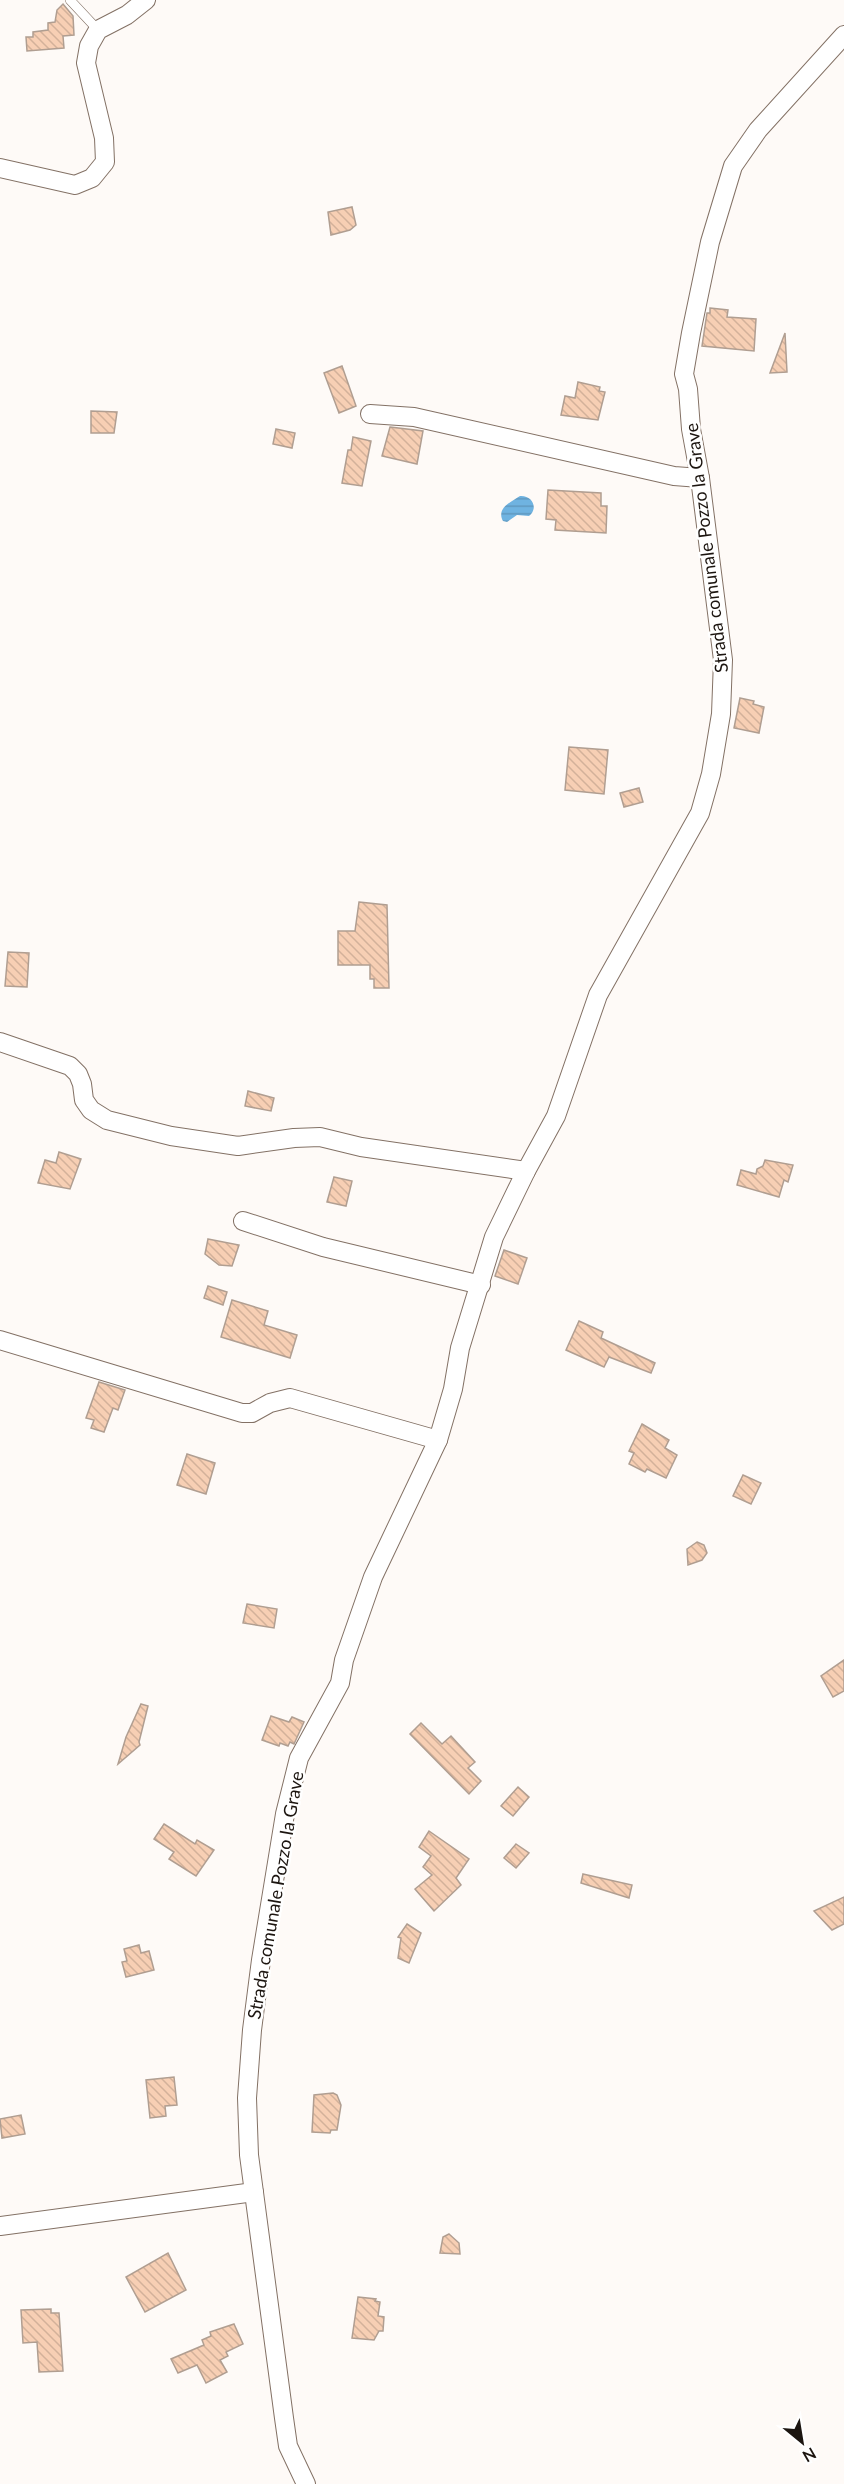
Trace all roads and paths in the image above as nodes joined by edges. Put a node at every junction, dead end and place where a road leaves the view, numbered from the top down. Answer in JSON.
{"nodes":[{"id":1,"x":70,"y":0,"type":"edge"},
{"id":2,"x":146,"y":0,"type":"edge"},
{"id":3,"x":98,"y":30,"type":"junction"},
{"id":4,"x":844,"y":35,"type":"edge"},
{"id":5,"x":0,"y":168,"type":"edge"},
{"id":6,"x":370,"y":414,"type":"dead end"},
{"id":7,"x":700,"y":478,"type":"junction"},
{"id":8,"x":0,"y":1042,"type":"edge"},
{"id":9,"x":526,"y":1171,"type":"junction"},
{"id":10,"x":243,"y":1221,"type":"dead end"},
{"id":11,"x":481,"y":1285,"type":"junction"},
{"id":12,"x":0,"y":1340,"type":"edge"},
{"id":13,"x":438,"y":1440,"type":"junction"},
{"id":14,"x":254,"y":2192,"type":"junction"},
{"id":15,"x":0,"y":2226,"type":"edge"},
{"id":16,"x":306,"y":2484,"type":"edge"}],
"edges":[{"from":1,"to":3,"type":"lane"},
{"from":2,"to":3,"type":"street"},
{"from":3,"to":5,"type":"street"},
{"from":4,"to":7,"type":"street","name":"Strada comunale Pozzo la Grave"},
{"from":6,"to":7,"type":"street"},
{"from":7,"to":9,"type":"street","name":"Strada comunale Pozzo la Grave"},
{"from":8,"to":9,"type":"street"},
{"from":9,"to":11,"type":"street","name":"Strada comunale Pozzo la Grave"},
{"from":10,"to":11,"type":"street"},
{"from":11,"to":13,"type":"street","name":"Strada comunale Pozzo la Grave"},
{"from":12,"to":13,"type":"street"},
{"from":13,"to":14,"type":"street","name":"Strada comunale Pozzo la Grave"},
{"from":14,"to":15,"type":"street"},
{"from":14,"to":16,"type":"street","name":"Strada comunale Pozzo la Grave"}]}
